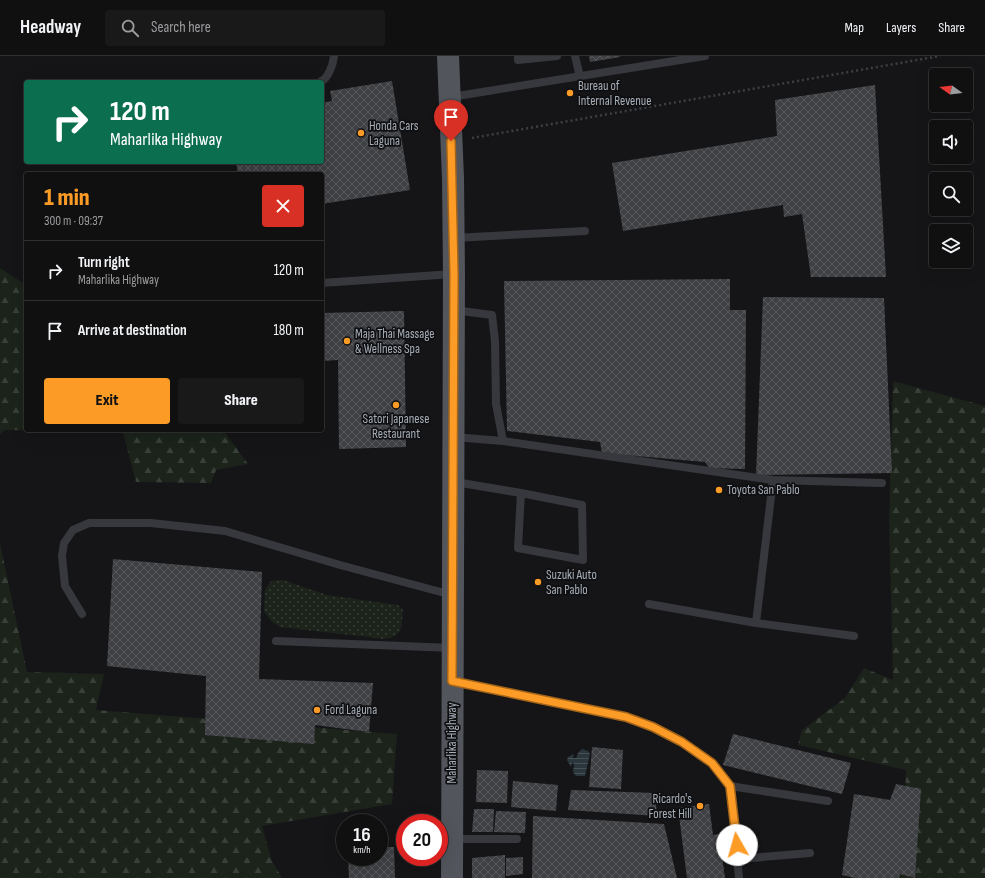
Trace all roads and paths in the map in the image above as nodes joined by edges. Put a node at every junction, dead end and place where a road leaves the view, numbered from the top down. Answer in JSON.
{"nodes":[{"id":1,"x":334,"y":56,"type":"edge"},
{"id":2,"x":448,"y":56,"type":"edge"},
{"id":3,"x":518,"y":56,"type":"edge"},
{"id":4,"x":557,"y":56,"type":"edge"},
{"id":5,"x":574,"y":56,"type":"edge"},
{"id":6,"x":705,"y":56,"type":"edge"},
{"id":7,"x":940,"y":56,"type":"edge"},
{"id":8,"x":580,"y":77,"type":"junction"},
{"id":9,"x":324,"y":81,"type":"edge"},
{"id":10,"x":450,"y":97,"type":"junction"},
{"id":11,"x":451,"y":141,"type":"junction"},
{"id":12,"x":585,"y":231,"type":"dead end"},
{"id":13,"x":454,"y":238,"type":"junction"},
{"id":14,"x":454,"y":274,"type":"junction"},
{"id":15,"x":324,"y":283,"type":"edge"},
{"id":16,"x":454,"y":310,"type":"junction"},
{"id":17,"x":453,"y":437,"type":"junction"},
{"id":18,"x":503,"y":441,"type":"junction"},
{"id":19,"x":774,"y":480,"type":"junction"},
{"id":20,"x":453,"y":482,"type":"junction"},
{"id":21,"x":882,"y":483,"type":"dead end"},
{"id":22,"x":521,"y":493,"type":"junction"},
{"id":23,"x":453,"y":596,"type":"junction"},
{"id":24,"x":649,"y":604,"type":"dead end"},
{"id":25,"x":82,"y":614,"type":"dead end"},
{"id":26,"x":756,"y":623,"type":"junction"},
{"id":27,"x":854,"y":636,"type":"dead end"},
{"id":28,"x":276,"y":641,"type":"dead end"},
{"id":29,"x":453,"y":648,"type":"junction"},
{"id":30,"x":452,"y":681,"type":"junction"},
{"id":31,"x":730,"y":786,"type":"junction"},
{"id":32,"x":828,"y":801,"type":"dead end"},
{"id":33,"x":452,"y":839,"type":"junction"},
{"id":34,"x":517,"y":839,"type":"dead end"},
{"id":35,"x":810,"y":853,"type":"dead end"},
{"id":36,"x":739,"y":859,"type":"junction"},
{"id":37,"x":452,"y":878,"type":"edge"},
{"id":38,"x":740,"y":878,"type":"edge"}],
"edges":[{"from":1,"to":9,"type":"lane"},
{"from":2,"to":10,"type":"main road","name":"Maharlika Highway"},
{"from":3,"to":4,"type":"lane"},
{"from":5,"to":8,"type":"lane"},
{"from":6,"to":8,"type":"lane"},
{"from":7,"to":11,"type":"path"},
{"from":8,"to":10,"type":"lane"},
{"from":10,"to":11,"type":"main road","name":"Maharlika Highway"},
{"from":11,"to":13,"type":"main road","name":"Maharlika Highway"},
{"from":12,"to":13,"type":"lane"},
{"from":13,"to":14,"type":"main road","name":"Maharlika Highway"},
{"from":14,"to":15,"type":"lane"},
{"from":14,"to":16,"type":"main road","name":"Maharlika Highway"},
{"from":16,"to":17,"type":"main road","name":"Maharlika Highway"},
{"from":16,"to":18,"type":"lane"},
{"from":17,"to":18,"type":"lane"},
{"from":17,"to":20,"type":"main road","name":"Maharlika Highway"},
{"from":18,"to":19,"type":"lane"},
{"from":19,"to":21,"type":"lane"},
{"from":19,"to":26,"type":"lane"},
{"from":20,"to":22,"type":"lane"},
{"from":20,"to":23,"type":"main road","name":"Maharlika Highway"},
{"from":22,"to":22,"type":"lane"},
{"from":23,"to":25,"type":"lane"},
{"from":23,"to":29,"type":"main road","name":"Maharlika Highway"},
{"from":24,"to":26,"type":"lane"},
{"from":26,"to":27,"type":"lane"},
{"from":28,"to":29,"type":"lane"},
{"from":29,"to":30,"type":"main road","name":"Maharlika Highway"},
{"from":30,"to":31,"type":"lane"},
{"from":30,"to":33,"type":"main road","name":"Maharlika Highway"},
{"from":31,"to":32,"type":"lane"},
{"from":31,"to":36,"type":"lane"},
{"from":33,"to":34,"type":"lane"},
{"from":33,"to":37,"type":"main road","name":"Maharlika Highway"},
{"from":35,"to":36,"type":"lane"},
{"from":36,"to":38,"type":"lane"}]}
